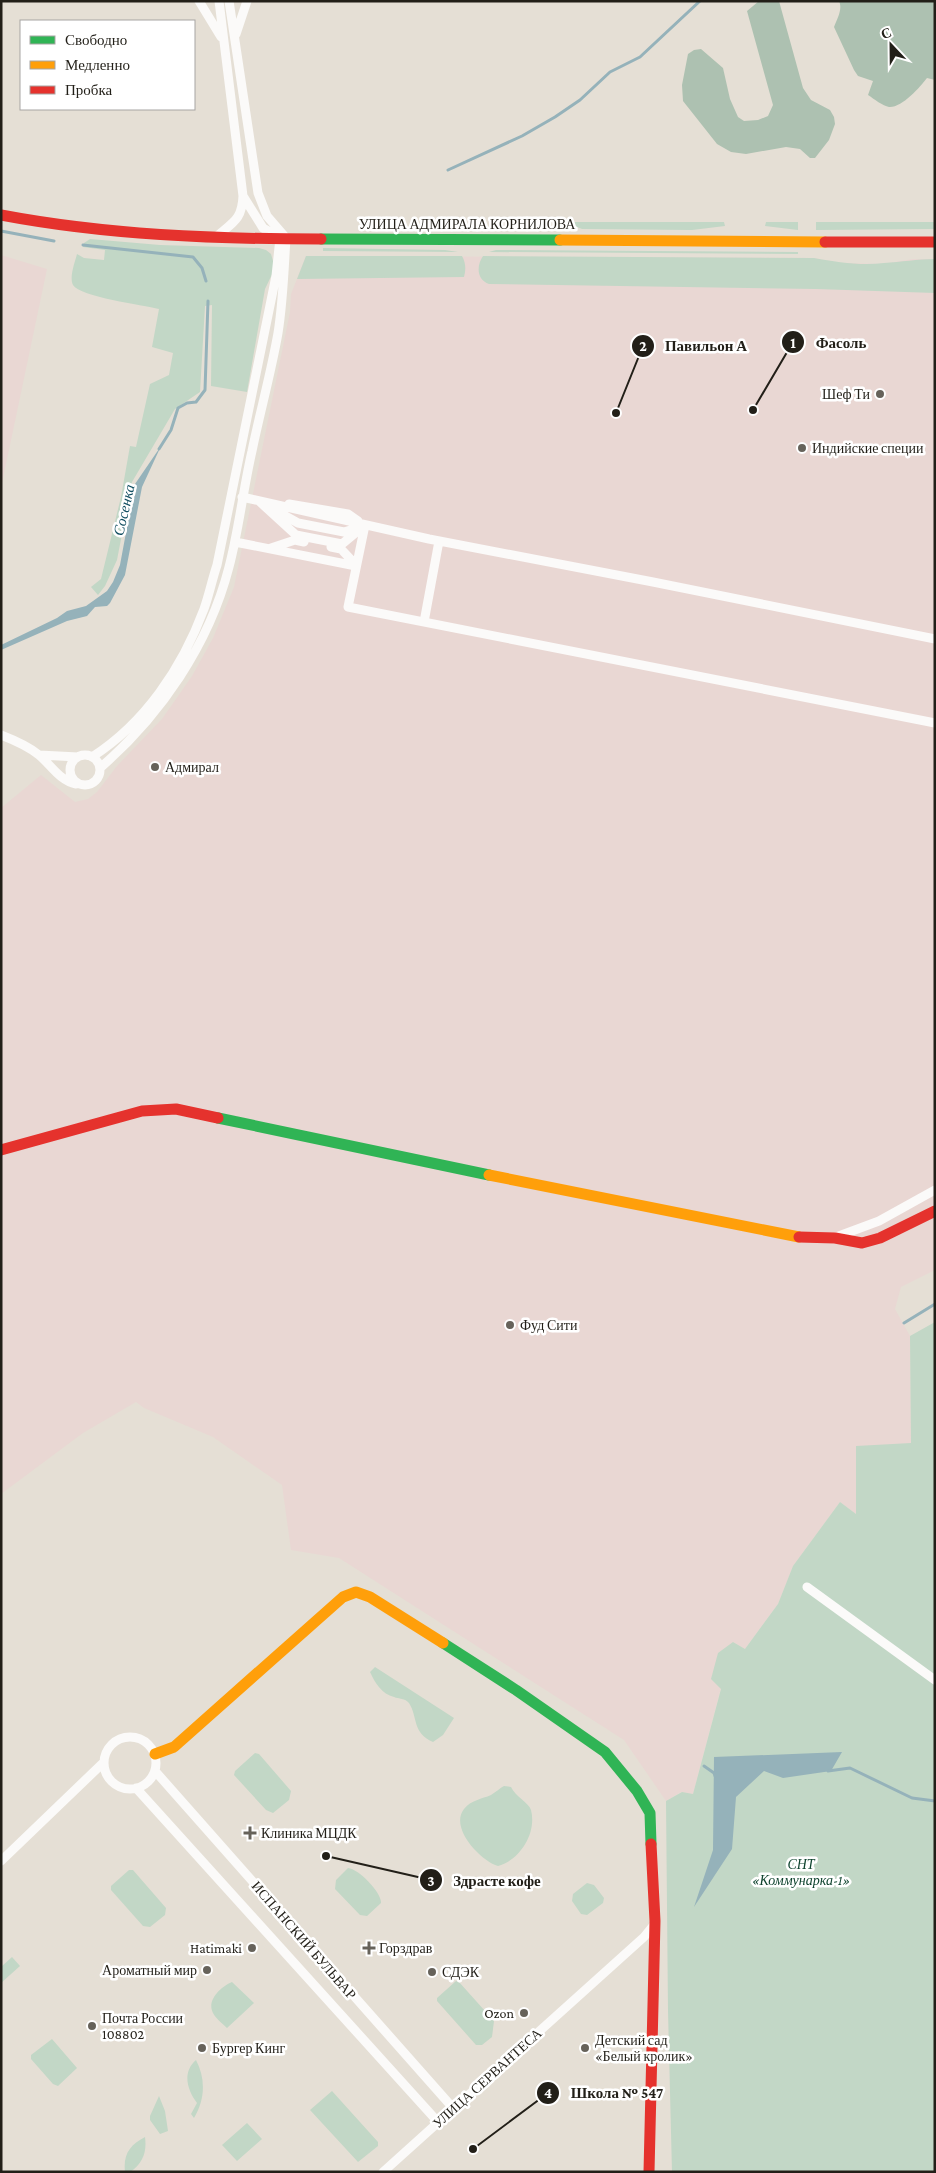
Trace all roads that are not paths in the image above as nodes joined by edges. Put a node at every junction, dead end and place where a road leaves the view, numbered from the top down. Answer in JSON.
{"nodes":[{"id":1,"x":198,"y":1,"type":"edge"},
{"id":2,"x":219,"y":1,"type":"edge"},
{"id":3,"x":229,"y":1,"type":"edge"},
{"id":4,"x":247,"y":1,"type":"edge"},
{"id":5,"x":235,"y":37,"type":"junction"},
{"id":6,"x":222,"y":40,"type":"junction"},
{"id":7,"x":243,"y":196,"type":"junction"},
{"id":8,"x":1,"y":215,"type":"edge"},
{"id":9,"x":216,"y":237,"type":"junction"},
{"id":10,"x":283,"y":238,"type":"junction"},
{"id":11,"x":935,"y":242,"type":"edge"},
{"id":12,"x":242,"y":497,"type":"junction"},
{"id":13,"x":259,"y":501,"type":"junction"},
{"id":14,"x":365,"y":525,"type":"junction"},
{"id":15,"x":439,"y":540,"type":"junction"},
{"id":16,"x":235,"y":542,"type":"junction"},
{"id":17,"x":268,"y":548,"type":"junction"},
{"id":18,"x":356,"y":566,"type":"junction"},
{"id":19,"x":424,"y":622,"type":"junction"},
{"id":20,"x":935,"y":639,"type":"edge"},
{"id":21,"x":935,"y":723,"type":"edge"},
{"id":22,"x":1,"y":735,"type":"edge"},
{"id":23,"x":39,"y":755,"type":"junction"},
{"id":24,"x":92,"y":756,"type":"junction"},
{"id":25,"x":78,"y":757,"type":"junction"},
{"id":26,"x":100,"y":768,"type":"junction"},
{"id":27,"x":81,"y":785,"type":"junction"},
{"id":28,"x":1,"y":1150,"type":"edge"},
{"id":29,"x":935,"y":1190,"type":"edge"},
{"id":30,"x":935,"y":1211,"type":"edge"},
{"id":31,"x":835,"y":1238,"type":"junction"},
{"id":32,"x":807,"y":1587,"type":"dead end"},
{"id":33,"x":935,"y":1680,"type":"edge"},
{"id":34,"x":155,"y":1754,"type":"junction"},
{"id":35,"x":104,"y":1762,"type":"junction"},
{"id":36,"x":155,"y":1771,"type":"junction"},
{"id":37,"x":136,"y":1788,"type":"junction"},
{"id":38,"x":1,"y":1861,"type":"edge"},
{"id":39,"x":654,"y":1926,"type":"junction"},
{"id":40,"x":636,"y":1944,"type":"junction"},
{"id":41,"x":653,"y":1955,"type":"junction"},
{"id":42,"x":453,"y":2108,"type":"junction"},
{"id":43,"x":438,"y":2122,"type":"junction"},
{"id":44,"x":383,"y":2172,"type":"edge"},
{"id":45,"x":649,"y":2172,"type":"edge"}],
"edges":[{"from":1,"to":6,"type":"street"},
{"from":2,"to":6,"type":"street"},
{"from":3,"to":5,"type":"street"},
{"from":4,"to":5,"type":"street"},
{"from":5,"to":10,"type":"street"},
{"from":6,"to":7,"type":"street"},
{"from":7,"to":9,"type":"street"},
{"from":7,"to":10,"type":"street"},
{"from":8,"to":9,"type":"street","name":"УЛИЦА АДМИРАЛА КОРНИЛОВА"},
{"from":9,"to":10,"type":"street","name":"УЛИЦА АДМИРАЛА КОРНИЛОВА"},
{"from":10,"to":11,"type":"street","name":"УЛИЦА АДМИРАЛА КОРНИЛОВА"},
{"from":10,"to":12,"type":"street"},
{"from":10,"to":24,"type":"street"},
{"from":12,"to":13,"type":"street"},
{"from":12,"to":16,"type":"street"},
{"from":13,"to":14,"type":"street"},
{"from":13,"to":14,"type":"street"},
{"from":14,"to":15,"type":"street"},
{"from":14,"to":18,"type":"street"},
{"from":15,"to":19,"type":"street"},
{"from":15,"to":20,"type":"street"},
{"from":16,"to":17,"type":"street"},
{"from":16,"to":26,"type":"street"},
{"from":17,"to":18,"type":"street"},
{"from":17,"to":18,"type":"street"},
{"from":18,"to":19,"type":"street"},
{"from":19,"to":21,"type":"street"},
{"from":22,"to":23,"type":"street"},
{"from":23,"to":25,"type":"street"},
{"from":23,"to":27,"type":"street"},
{"from":24,"to":25,"type":"street"},
{"from":24,"to":26,"type":"street"},
{"from":25,"to":27,"type":"street"},
{"from":26,"to":27,"type":"street"},
{"from":28,"to":31,"type":"street"},
{"from":29,"to":31,"type":"street"},
{"from":30,"to":31,"type":"street"},
{"from":32,"to":33,"type":"street"},
{"from":34,"to":35,"type":"street"},
{"from":34,"to":36,"type":"street"},
{"from":34,"to":39,"type":"street"},
{"from":35,"to":37,"type":"street"},
{"from":35,"to":38,"type":"street"},
{"from":36,"to":37,"type":"street"},
{"from":36,"to":42,"type":"street","name":"ИСПАНСКИЙ БУЛЬВАР"},
{"from":37,"to":43,"type":"street","name":"ИСПАНСКИЙ БУЛЬВАР"},
{"from":39,"to":40,"type":"street","name":"УЛИЦА СЕРВАНТЕСА"},
{"from":39,"to":41,"type":"street"},
{"from":40,"to":41,"type":"street"},
{"from":40,"to":42,"type":"street","name":"УЛИЦА СЕРВАНТЕСА"},
{"from":41,"to":45,"type":"street"},
{"from":42,"to":43,"type":"street","name":"УЛИЦА СЕРВАНТЕСА"},
{"from":43,"to":44,"type":"street","name":"УЛИЦА СЕРВАНТЕСА"}]}
